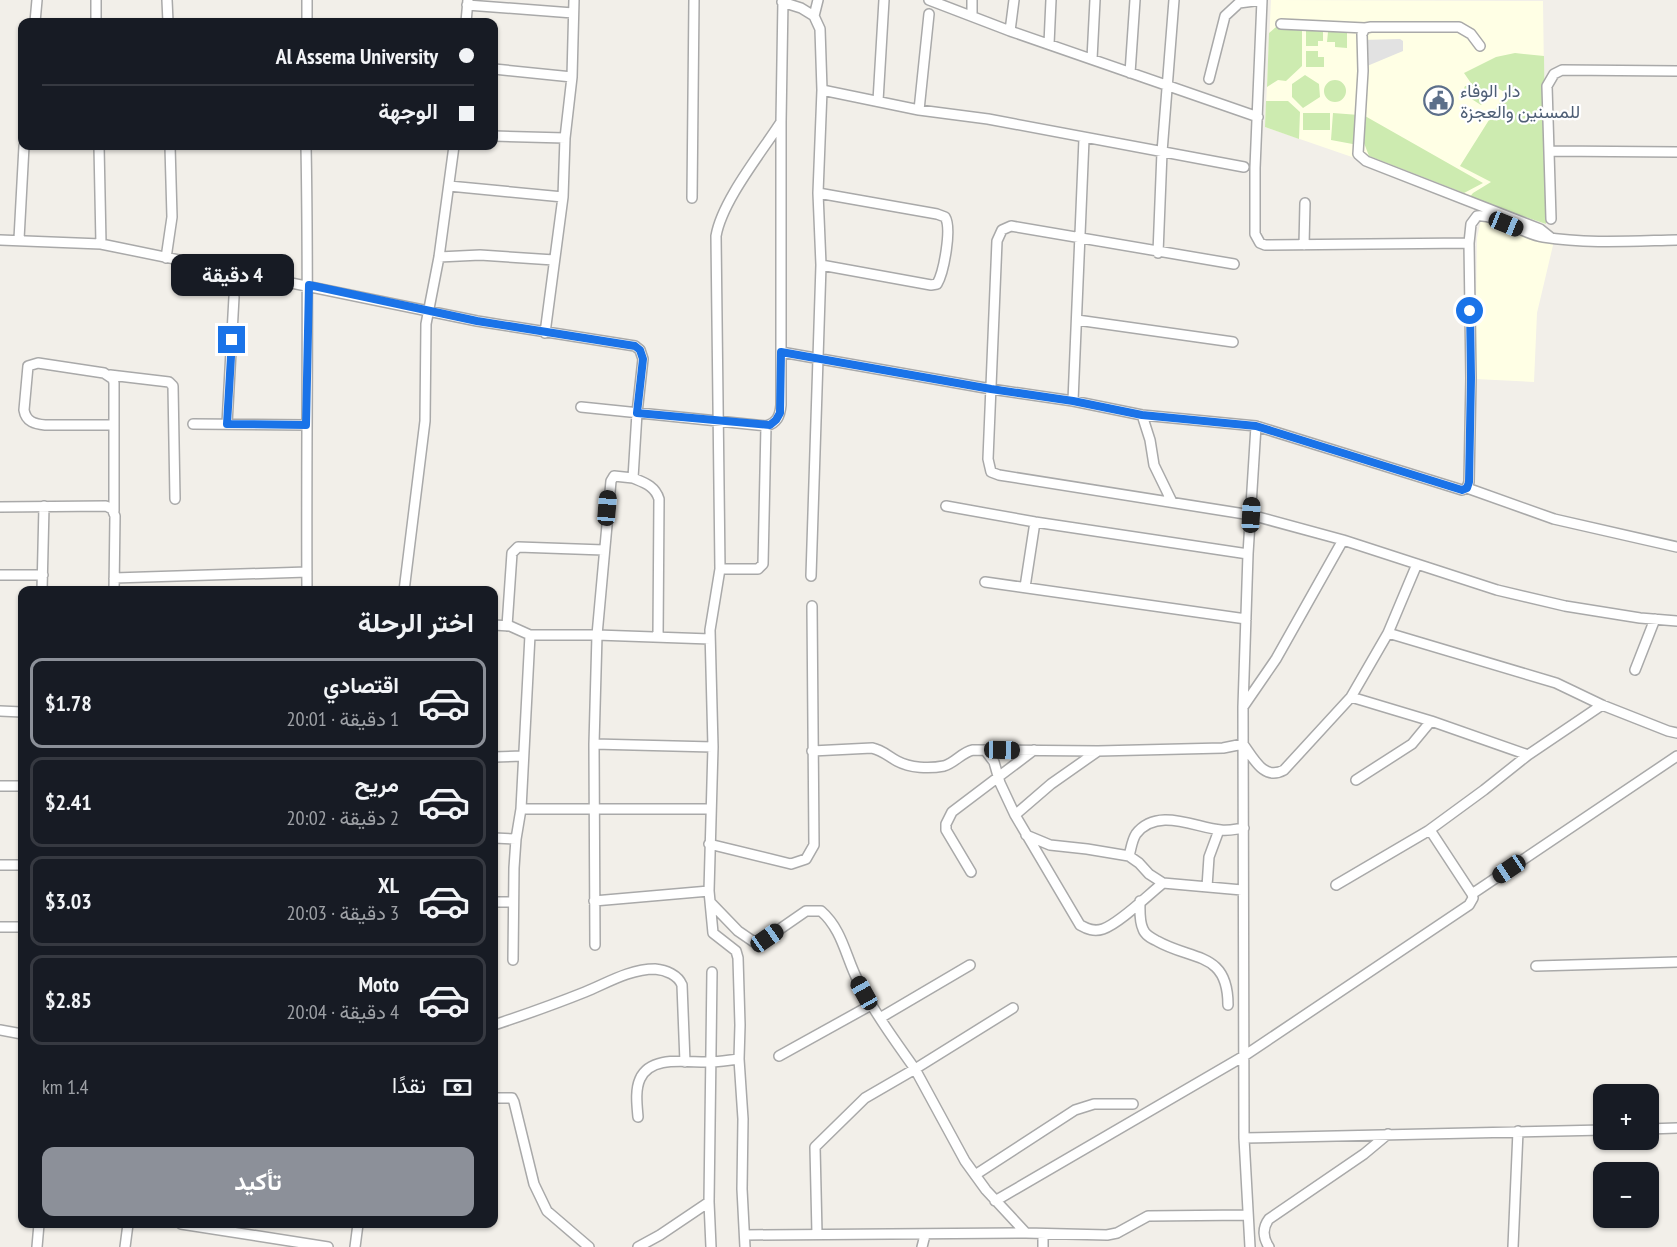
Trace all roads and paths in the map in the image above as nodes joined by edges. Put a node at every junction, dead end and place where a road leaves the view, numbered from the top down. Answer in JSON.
{"nodes":[{"id":1,"x":37,"y":0,"type":"edge"},
{"id":2,"x":96,"y":0,"type":"edge"},
{"id":3,"x":167,"y":0,"type":"edge"},
{"id":4,"x":307,"y":0,"type":"edge"},
{"id":5,"x":574,"y":0,"type":"edge"},
{"id":6,"x":694,"y":0,"type":"edge"},
{"id":7,"x":818,"y":0,"type":"edge"},
{"id":8,"x":884,"y":0,"type":"edge"},
{"id":9,"x":930,"y":0,"type":"edge"},
{"id":10,"x":972,"y":0,"type":"edge"},
{"id":11,"x":1014,"y":0,"type":"edge"},
{"id":12,"x":1051,"y":0,"type":"edge"},
{"id":13,"x":1095,"y":0,"type":"edge"},
{"id":14,"x":1135,"y":0,"type":"edge"},
{"id":15,"x":1174,"y":0,"type":"edge"},
{"id":16,"x":783,"y":1,"type":"edge"},
{"id":17,"x":467,"y":2,"type":"edge"},
{"id":18,"x":573,"y":13,"type":"junction"},
{"id":19,"x":929,"y":14,"type":"dead end"},
{"id":20,"x":814,"y":16,"type":"junction"},
{"id":21,"x":972,"y":16,"type":"junction"},
{"id":22,"x":35,"y":18,"type":"edge"},
{"id":23,"x":96,"y":18,"type":"edge"},
{"id":24,"x":168,"y":18,"type":"edge"},
{"id":25,"x":307,"y":18,"type":"edge"},
{"id":26,"x":466,"y":18,"type":"edge"},
{"id":27,"x":1281,"y":24,"type":"dead end"},
{"id":28,"x":1365,"y":28,"type":"junction"},
{"id":29,"x":1010,"y":31,"type":"junction"},
{"id":30,"x":1049,"y":44,"type":"junction"},
{"id":31,"x":1480,"y":46,"type":"dead end"},
{"id":32,"x":1092,"y":59,"type":"junction"},
{"id":33,"x":498,"y":69,"type":"edge"},
{"id":34,"x":1677,"y":71,"type":"edge"},
{"id":35,"x":1130,"y":73,"type":"junction"},
{"id":36,"x":572,"y":77,"type":"junction"},
{"id":37,"x":1209,"y":79,"type":"dead end"},
{"id":38,"x":1168,"y":86,"type":"junction"},
{"id":39,"x":822,"y":90,"type":"junction"},
{"id":40,"x":878,"y":101,"type":"junction"},
{"id":41,"x":918,"y":110,"type":"junction"},
{"id":42,"x":1258,"y":117,"type":"junction"},
{"id":43,"x":781,"y":122,"type":"junction"},
{"id":44,"x":498,"y":136,"type":"edge"},
{"id":45,"x":565,"y":138,"type":"junction"},
{"id":46,"x":1084,"y":139,"type":"junction"},
{"id":47,"x":24,"y":150,"type":"edge"},
{"id":48,"x":99,"y":150,"type":"edge"},
{"id":49,"x":171,"y":150,"type":"edge"},
{"id":50,"x":306,"y":150,"type":"edge"},
{"id":51,"x":454,"y":150,"type":"edge"},
{"id":52,"x":1549,"y":151,"type":"junction"},
{"id":53,"x":1162,"y":152,"type":"junction"},
{"id":54,"x":1677,"y":152,"type":"edge"},
{"id":55,"x":1244,"y":167,"type":"dead end"},
{"id":56,"x":449,"y":186,"type":"junction"},
{"id":57,"x":818,"y":193,"type":"junction"},
{"id":58,"x":563,"y":197,"type":"junction"},
{"id":59,"x":693,"y":198,"type":"dead end"},
{"id":60,"x":1305,"y":203,"type":"dead end"},
{"id":61,"x":1551,"y":219,"type":"dead end"},
{"id":62,"x":1550,"y":237,"type":"junction"},
{"id":63,"x":1080,"y":238,"type":"junction"},
{"id":64,"x":19,"y":239,"type":"junction"},
{"id":65,"x":0,"y":240,"type":"edge"},
{"id":66,"x":1677,"y":240,"type":"edge"},
{"id":67,"x":1469,"y":243,"type":"junction"},
{"id":68,"x":101,"y":244,"type":"junction"},
{"id":69,"x":1304,"y":245,"type":"junction"},
{"id":70,"x":1158,"y":253,"type":"junction"},
{"id":71,"x":439,"y":257,"type":"junction"},
{"id":72,"x":166,"y":258,"type":"junction"},
{"id":73,"x":554,"y":260,"type":"junction"},
{"id":74,"x":1234,"y":264,"type":"dead end"},
{"id":75,"x":821,"y":265,"type":"junction"},
{"id":76,"x":309,"y":285,"type":"junction"},
{"id":77,"x":234,"y":297,"type":"dead end"},
{"id":78,"x":429,"y":311,"type":"junction"},
{"id":79,"x":1077,"y":320,"type":"junction"},
{"id":80,"x":545,"y":333,"type":"junction"},
{"id":81,"x":1233,"y":342,"type":"dead end"},
{"id":82,"x":781,"y":352,"type":"junction"},
{"id":83,"x":818,"y":359,"type":"junction"},
{"id":84,"x":110,"y":375,"type":"junction"},
{"id":85,"x":991,"y":389,"type":"junction"},
{"id":86,"x":1073,"y":401,"type":"junction"},
{"id":87,"x":581,"y":407,"type":"dead end"},
{"id":88,"x":637,"y":413,"type":"junction"},
{"id":89,"x":1142,"y":415,"type":"junction"},
{"id":90,"x":718,"y":420,"type":"junction"},
{"id":91,"x":193,"y":424,"type":"dead end"},
{"id":92,"x":227,"y":424,"type":"junction"},
{"id":93,"x":114,"y":425,"type":"junction"},
{"id":94,"x":306,"y":425,"type":"junction"},
{"id":95,"x":766,"y":426,"type":"junction"},
{"id":96,"x":1256,"y":426,"type":"junction"},
{"id":97,"x":633,"y":478,"type":"junction"},
{"id":98,"x":1467,"y":488,"type":"junction"},
{"id":99,"x":175,"y":499,"type":"dead end"},
{"id":100,"x":1172,"y":502,"type":"junction"},
{"id":101,"x":44,"y":506,"type":"junction"},
{"id":102,"x":946,"y":506,"type":"dead end"},
{"id":103,"x":0,"y":507,"type":"edge"},
{"id":104,"x":114,"y":511,"type":"junction"},
{"id":105,"x":1251,"y":515,"type":"junction"},
{"id":106,"x":1035,"y":522,"type":"junction"},
{"id":107,"x":1343,"y":540,"type":"junction"},
{"id":108,"x":1677,"y":547,"type":"edge"},
{"id":109,"x":604,"y":550,"type":"junction"},
{"id":110,"x":1248,"y":554,"type":"junction"},
{"id":111,"x":1417,"y":564,"type":"junction"},
{"id":112,"x":720,"y":569,"type":"junction"},
{"id":113,"x":307,"y":572,"type":"junction"},
{"id":114,"x":0,"y":575,"type":"edge"},
{"id":115,"x":42,"y":575,"type":"junction"},
{"id":116,"x":811,"y":576,"type":"dead end"},
{"id":117,"x":114,"y":578,"type":"junction"},
{"id":118,"x":985,"y":582,"type":"dead end"},
{"id":119,"x":42,"y":586,"type":"edge"},
{"id":120,"x":114,"y":586,"type":"edge"},
{"id":121,"x":307,"y":586,"type":"edge"},
{"id":122,"x":405,"y":586,"type":"edge"},
{"id":123,"x":1025,"y":587,"type":"junction"},
{"id":124,"x":812,"y":606,"type":"dead end"},
{"id":125,"x":1246,"y":619,"type":"junction"},
{"id":126,"x":1655,"y":620,"type":"junction"},
{"id":127,"x":1677,"y":621,"type":"edge"},
{"id":128,"x":498,"y":626,"type":"edge"},
{"id":129,"x":507,"y":626,"type":"junction"},
{"id":130,"x":1388,"y":633,"type":"junction"},
{"id":131,"x":530,"y":635,"type":"junction"},
{"id":132,"x":597,"y":635,"type":"junction"},
{"id":133,"x":658,"y":637,"type":"junction"},
{"id":134,"x":710,"y":639,"type":"junction"},
{"id":135,"x":1635,"y":670,"type":"dead end"},
{"id":136,"x":1351,"y":697,"type":"junction"},
{"id":137,"x":1602,"y":705,"type":"junction"},
{"id":138,"x":1243,"y":707,"type":"junction"},
{"id":139,"x":0,"y":711,"type":"edge"},
{"id":140,"x":18,"y":712,"type":"edge"},
{"id":141,"x":1431,"y":722,"type":"junction"},
{"id":142,"x":1677,"y":733,"type":"edge"},
{"id":143,"x":594,"y":744,"type":"junction"},
{"id":144,"x":1243,"y":744,"type":"junction"},
{"id":145,"x":713,"y":747,"type":"junction"},
{"id":146,"x":985,"y":750,"type":"junction"},
{"id":147,"x":1034,"y":750,"type":"junction"},
{"id":148,"x":813,"y":751,"type":"junction"},
{"id":149,"x":1098,"y":751,"type":"junction"},
{"id":150,"x":1528,"y":755,"type":"junction"},
{"id":151,"x":523,"y":756,"type":"junction"},
{"id":152,"x":1677,"y":756,"type":"edge"},
{"id":153,"x":498,"y":757,"type":"edge"},
{"id":154,"x":998,"y":776,"type":"junction"},
{"id":155,"x":1356,"y":780,"type":"dead end"},
{"id":156,"x":0,"y":786,"type":"edge"},
{"id":157,"x":18,"y":786,"type":"edge"},
{"id":158,"x":595,"y":808,"type":"junction"},
{"id":159,"x":521,"y":809,"type":"junction"},
{"id":160,"x":710,"y":809,"type":"junction"},
{"id":161,"x":1015,"y":815,"type":"junction"},
{"id":162,"x":1244,"y":828,"type":"junction"},
{"id":163,"x":1219,"y":830,"type":"junction"},
{"id":164,"x":1430,"y":830,"type":"junction"},
{"id":165,"x":1026,"y":835,"type":"junction"},
{"id":166,"x":498,"y":838,"type":"edge"},
{"id":167,"x":516,"y":838,"type":"junction"},
{"id":168,"x":709,"y":844,"type":"junction"},
{"id":169,"x":1129,"y":856,"type":"junction"},
{"id":170,"x":0,"y":865,"type":"edge"},
{"id":171,"x":18,"y":865,"type":"edge"},
{"id":172,"x":971,"y":872,"type":"dead end"},
{"id":173,"x":1163,"y":883,"type":"junction"},
{"id":174,"x":1336,"y":885,"type":"dead end"},
{"id":175,"x":1207,"y":887,"type":"junction"},
{"id":176,"x":1242,"y":890,"type":"junction"},
{"id":177,"x":709,"y":891,"type":"junction"},
{"id":178,"x":1472,"y":894,"type":"junction"},
{"id":179,"x":594,"y":901,"type":"junction"},
{"id":180,"x":1140,"y":901,"type":"junction"},
{"id":181,"x":498,"y":902,"type":"edge"},
{"id":182,"x":513,"y":902,"type":"junction"},
{"id":183,"x":710,"y":902,"type":"junction"},
{"id":184,"x":0,"y":927,"type":"edge"},
{"id":185,"x":18,"y":927,"type":"edge"},
{"id":186,"x":595,"y":945,"type":"dead end"},
{"id":187,"x":513,"y":960,"type":"dead end"},
{"id":188,"x":1677,"y":962,"type":"edge"},
{"id":189,"x":970,"y":965,"type":"dead end"},
{"id":190,"x":1536,"y":966,"type":"dead end"},
{"id":191,"x":712,"y":972,"type":"dead end"},
{"id":192,"x":871,"y":1005,"type":"junction"},
{"id":193,"x":1228,"y":1005,"type":"dead end"},
{"id":194,"x":1013,"y":1008,"type":"dead end"},
{"id":195,"x":880,"y":1018,"type":"junction"},
{"id":196,"x":498,"y":1024,"type":"edge"},
{"id":197,"x":0,"y":1030,"type":"edge"},
{"id":198,"x":18,"y":1033,"type":"edge"},
{"id":199,"x":779,"y":1056,"type":"dead end"},
{"id":200,"x":1244,"y":1056,"type":"junction"},
{"id":201,"x":739,"y":1059,"type":"junction"},
{"id":202,"x":685,"y":1062,"type":"junction"},
{"id":203,"x":710,"y":1062,"type":"junction"},
{"id":204,"x":915,"y":1069,"type":"junction"},
{"id":205,"x":498,"y":1098,"type":"edge"},
{"id":206,"x":1133,"y":1104,"type":"dead end"},
{"id":207,"x":638,"y":1117,"type":"dead end"},
{"id":208,"x":1677,"y":1128,"type":"edge"},
{"id":209,"x":1659,"y":1129,"type":"edge"},
{"id":210,"x":1593,"y":1130,"type":"edge"},
{"id":211,"x":1518,"y":1131,"type":"junction"},
{"id":212,"x":1388,"y":1134,"type":"junction"},
{"id":213,"x":1244,"y":1138,"type":"junction"},
{"id":214,"x":975,"y":1175,"type":"junction"},
{"id":215,"x":995,"y":1201,"type":"junction"},
{"id":216,"x":709,"y":1202,"type":"junction"},
{"id":217,"x":1248,"y":1215,"type":"junction"},
{"id":218,"x":39,"y":1228,"type":"edge"},
{"id":219,"x":127,"y":1228,"type":"edge"},
{"id":220,"x":207,"y":1228,"type":"edge"},
{"id":221,"x":357,"y":1228,"type":"edge"},
{"id":222,"x":1026,"y":1233,"type":"junction"},
{"id":223,"x":817,"y":1234,"type":"junction"},
{"id":224,"x":1043,"y":1234,"type":"junction"},
{"id":225,"x":745,"y":1235,"type":"junction"},
{"id":226,"x":925,"y":1235,"type":"junction"},
{"id":227,"x":37,"y":1247,"type":"edge"},
{"id":228,"x":125,"y":1247,"type":"edge"},
{"id":229,"x":328,"y":1247,"type":"edge"},
{"id":230,"x":355,"y":1247,"type":"edge"},
{"id":231,"x":589,"y":1247,"type":"edge"},
{"id":232,"x":638,"y":1247,"type":"edge"},
{"id":233,"x":711,"y":1247,"type":"edge"},
{"id":234,"x":745,"y":1247,"type":"edge"},
{"id":235,"x":922,"y":1247,"type":"edge"},
{"id":236,"x":1043,"y":1247,"type":"edge"},
{"id":237,"x":1250,"y":1247,"type":"edge"},
{"id":238,"x":1269,"y":1247,"type":"edge"},
{"id":239,"x":1514,"y":1247,"type":"edge"}],
"edges":[{"from":1,"to":22,"type":"street"},
{"from":2,"to":23,"type":"street"},
{"from":3,"to":24,"type":"street"},
{"from":4,"to":25,"type":"street"},
{"from":5,"to":18,"type":"street"},
{"from":6,"to":59,"type":"street"},
{"from":7,"to":20,"type":"street"},
{"from":8,"to":40,"type":"street"},
{"from":9,"to":21,"type":"street"},
{"from":10,"to":21,"type":"street"},
{"from":11,"to":29,"type":"street"},
{"from":12,"to":30,"type":"street"},
{"from":13,"to":32,"type":"street"},
{"from":14,"to":35,"type":"street"},
{"from":15,"to":38,"type":"street"},
{"from":16,"to":20,"type":"street"},
{"from":16,"to":43,"type":"street"},
{"from":17,"to":18,"type":"street"},
{"from":17,"to":26,"type":"street"},
{"from":18,"to":36,"type":"street"},
{"from":19,"to":41,"type":"street"},
{"from":20,"to":39,"type":"street"},
{"from":21,"to":29,"type":"street"},
{"from":27,"to":28,"type":"street"},
{"from":28,"to":31,"type":"street"},
{"from":28,"to":62,"type":"street"},
{"from":29,"to":30,"type":"street"},
{"from":30,"to":32,"type":"street"},
{"from":32,"to":35,"type":"street"},
{"from":33,"to":36,"type":"street"},
{"from":34,"to":52,"type":"street"},
{"from":35,"to":38,"type":"street"},
{"from":36,"to":45,"type":"street"},
{"from":37,"to":42,"type":"street"},
{"from":38,"to":42,"type":"street"},
{"from":38,"to":53,"type":"street"},
{"from":39,"to":40,"type":"street"},
{"from":39,"to":57,"type":"street"},
{"from":40,"to":41,"type":"street"},
{"from":41,"to":46,"type":"street"},
{"from":42,"to":69,"type":"street"},
{"from":43,"to":82,"type":"street"},
{"from":43,"to":90,"type":"street"},
{"from":44,"to":45,"type":"street"},
{"from":45,"to":58,"type":"street"},
{"from":46,"to":53,"type":"street"},
{"from":46,"to":63,"type":"street"},
{"from":47,"to":64,"type":"street"},
{"from":48,"to":68,"type":"street"},
{"from":49,"to":72,"type":"street"},
{"from":50,"to":76,"type":"street"},
{"from":51,"to":56,"type":"street"},
{"from":52,"to":54,"type":"street"},
{"from":52,"to":61,"type":"street"},
{"from":53,"to":55,"type":"street"},
{"from":53,"to":70,"type":"street"},
{"from":56,"to":58,"type":"street"},
{"from":56,"to":71,"type":"street"},
{"from":57,"to":75,"type":"street"},
{"from":57,"to":75,"type":"street"},
{"from":58,"to":73,"type":"street"},
{"from":60,"to":69,"type":"street"},
{"from":62,"to":66,"type":"street"},
{"from":62,"to":67,"type":"street"},
{"from":63,"to":70,"type":"street"},
{"from":63,"to":79,"type":"street"},
{"from":63,"to":85,"type":"street"},
{"from":64,"to":65,"type":"street"},
{"from":64,"to":68,"type":"street"},
{"from":67,"to":69,"type":"street"},
{"from":67,"to":98,"type":"street"},
{"from":68,"to":72,"type":"street"},
{"from":70,"to":74,"type":"street"},
{"from":71,"to":73,"type":"street"},
{"from":71,"to":78,"type":"street"},
{"from":72,"to":76,"type":"street"},
{"from":73,"to":80,"type":"street"},
{"from":75,"to":83,"type":"street"},
{"from":76,"to":78,"type":"street"},
{"from":76,"to":94,"type":"street"},
{"from":77,"to":92,"type":"street"},
{"from":78,"to":80,"type":"street"},
{"from":78,"to":122,"type":"street"},
{"from":79,"to":81,"type":"street"},
{"from":79,"to":86,"type":"street"},
{"from":80,"to":88,"type":"street"},
{"from":82,"to":83,"type":"street"},
{"from":82,"to":95,"type":"street"},
{"from":83,"to":85,"type":"street"},
{"from":83,"to":116,"type":"street"},
{"from":84,"to":93,"type":"street"},
{"from":84,"to":93,"type":"street"},
{"from":84,"to":99,"type":"street"},
{"from":85,"to":86,"type":"street"},
{"from":85,"to":100,"type":"street"},
{"from":86,"to":89,"type":"street"},
{"from":87,"to":88,"type":"street"},
{"from":88,"to":90,"type":"street"},
{"from":88,"to":97,"type":"street"},
{"from":89,"to":96,"type":"street"},
{"from":89,"to":100,"type":"street"},
{"from":90,"to":95,"type":"street"},
{"from":90,"to":112,"type":"street"},
{"from":91,"to":92,"type":"street"},
{"from":92,"to":94,"type":"street"},
{"from":93,"to":104,"type":"street"},
{"from":94,"to":113,"type":"street"},
{"from":95,"to":112,"type":"street"},
{"from":96,"to":98,"type":"street"},
{"from":96,"to":105,"type":"street"},
{"from":97,"to":109,"type":"street"},
{"from":97,"to":133,"type":"street"},
{"from":98,"to":108,"type":"street"},
{"from":100,"to":105,"type":"street"},
{"from":101,"to":103,"type":"street"},
{"from":101,"to":104,"type":"street"},
{"from":101,"to":115,"type":"street"},
{"from":102,"to":106,"type":"street"},
{"from":104,"to":117,"type":"street"},
{"from":105,"to":107,"type":"street"},
{"from":105,"to":110,"type":"street"},
{"from":106,"to":110,"type":"street"},
{"from":106,"to":123,"type":"street"},
{"from":107,"to":111,"type":"street"},
{"from":107,"to":138,"type":"street"},
{"from":109,"to":129,"type":"street"},
{"from":109,"to":132,"type":"street"},
{"from":110,"to":125,"type":"street"},
{"from":111,"to":126,"type":"street"},
{"from":111,"to":130,"type":"street"},
{"from":112,"to":134,"type":"street"},
{"from":113,"to":117,"type":"street"},
{"from":113,"to":121,"type":"street"},
{"from":114,"to":115,"type":"street"},
{"from":115,"to":119,"type":"street"},
{"from":117,"to":120,"type":"street"},
{"from":118,"to":123,"type":"street"},
{"from":123,"to":125,"type":"street"},
{"from":124,"to":148,"type":"street"},
{"from":125,"to":138,"type":"street"},
{"from":126,"to":127,"type":"street"},
{"from":126,"to":135,"type":"street"},
{"from":128,"to":129,"type":"street"},
{"from":129,"to":131,"type":"street"},
{"from":130,"to":136,"type":"street"},
{"from":130,"to":137,"type":"street"},
{"from":131,"to":132,"type":"street"},
{"from":131,"to":151,"type":"street"},
{"from":132,"to":133,"type":"street"},
{"from":132,"to":143,"type":"street"},
{"from":133,"to":134,"type":"street"},
{"from":134,"to":145,"type":"street"},
{"from":136,"to":141,"type":"street"},
{"from":136,"to":144,"type":"street"},
{"from":137,"to":142,"type":"street"},
{"from":137,"to":150,"type":"street"},
{"from":138,"to":144,"type":"street"},
{"from":139,"to":140,"type":"street"},
{"from":141,"to":150,"type":"street"},
{"from":141,"to":155,"type":"street"},
{"from":143,"to":145,"type":"street"},
{"from":143,"to":158,"type":"street"},
{"from":144,"to":149,"type":"street"},
{"from":144,"to":162,"type":"street"},
{"from":145,"to":160,"type":"street"},
{"from":146,"to":147,"type":"street"},
{"from":146,"to":148,"type":"street"},
{"from":146,"to":154,"type":"street"},
{"from":147,"to":149,"type":"street"},
{"from":147,"to":154,"type":"street"},
{"from":148,"to":168,"type":"street"},
{"from":149,"to":161,"type":"street"},
{"from":150,"to":164,"type":"street"},
{"from":151,"to":153,"type":"street"},
{"from":151,"to":159,"type":"street"},
{"from":152,"to":178,"type":"street"},
{"from":154,"to":161,"type":"street"},
{"from":154,"to":172,"type":"street"},
{"from":156,"to":157,"type":"street"},
{"from":158,"to":159,"type":"street"},
{"from":158,"to":160,"type":"street"},
{"from":158,"to":179,"type":"street"},
{"from":159,"to":167,"type":"street"},
{"from":160,"to":168,"type":"street"},
{"from":161,"to":165,"type":"street"},
{"from":162,"to":163,"type":"street"},
{"from":162,"to":176,"type":"street"},
{"from":163,"to":169,"type":"street"},
{"from":163,"to":175,"type":"street"},
{"from":164,"to":174,"type":"street"},
{"from":164,"to":178,"type":"street"},
{"from":165,"to":169,"type":"street"},
{"from":165,"to":180,"type":"street"},
{"from":166,"to":167,"type":"street"},
{"from":167,"to":182,"type":"street"},
{"from":168,"to":177,"type":"street"},
{"from":169,"to":173,"type":"street"},
{"from":170,"to":171,"type":"street"},
{"from":173,"to":175,"type":"street"},
{"from":173,"to":180,"type":"street"},
{"from":175,"to":176,"type":"street"},
{"from":176,"to":200,"type":"street"},
{"from":177,"to":179,"type":"street"},
{"from":177,"to":183,"type":"street"},
{"from":178,"to":200,"type":"street"},
{"from":179,"to":186,"type":"street"},
{"from":180,"to":193,"type":"street"},
{"from":181,"to":182,"type":"street"},
{"from":182,"to":187,"type":"street"},
{"from":183,"to":192,"type":"street"},
{"from":183,"to":201,"type":"street"},
{"from":184,"to":185,"type":"street"},
{"from":188,"to":190,"type":"street"},
{"from":189,"to":195,"type":"street"},
{"from":191,"to":203,"type":"street"},
{"from":192,"to":195,"type":"street"},
{"from":192,"to":199,"type":"street"},
{"from":194,"to":204,"type":"street"},
{"from":195,"to":204,"type":"street"},
{"from":196,"to":202,"type":"street"},
{"from":197,"to":198,"type":"street"},
{"from":200,"to":213,"type":"street"},
{"from":200,"to":215,"type":"street"},
{"from":201,"to":203,"type":"street"},
{"from":201,"to":225,"type":"street"},
{"from":202,"to":203,"type":"street"},
{"from":202,"to":207,"type":"street"},
{"from":203,"to":216,"type":"street"},
{"from":204,"to":214,"type":"street"},
{"from":204,"to":223,"type":"street"},
{"from":205,"to":231,"type":"street"},
{"from":206,"to":214,"type":"street"},
{"from":208,"to":209,"type":"street"},
{"from":210,"to":211,"type":"street"},
{"from":211,"to":212,"type":"street"},
{"from":211,"to":239,"type":"street"},
{"from":212,"to":213,"type":"street"},
{"from":212,"to":238,"type":"street"},
{"from":213,"to":217,"type":"street"},
{"from":214,"to":215,"type":"street"},
{"from":215,"to":222,"type":"street"},
{"from":216,"to":232,"type":"street"},
{"from":216,"to":233,"type":"street"},
{"from":217,"to":224,"type":"street"},
{"from":217,"to":237,"type":"street"},
{"from":218,"to":227,"type":"street"},
{"from":219,"to":228,"type":"street"},
{"from":220,"to":229,"type":"street"},
{"from":221,"to":230,"type":"street"},
{"from":222,"to":224,"type":"street"},
{"from":222,"to":226,"type":"street"},
{"from":223,"to":225,"type":"street"},
{"from":223,"to":226,"type":"street"},
{"from":224,"to":236,"type":"street"},
{"from":225,"to":234,"type":"street"},
{"from":226,"to":235,"type":"street"}]}
